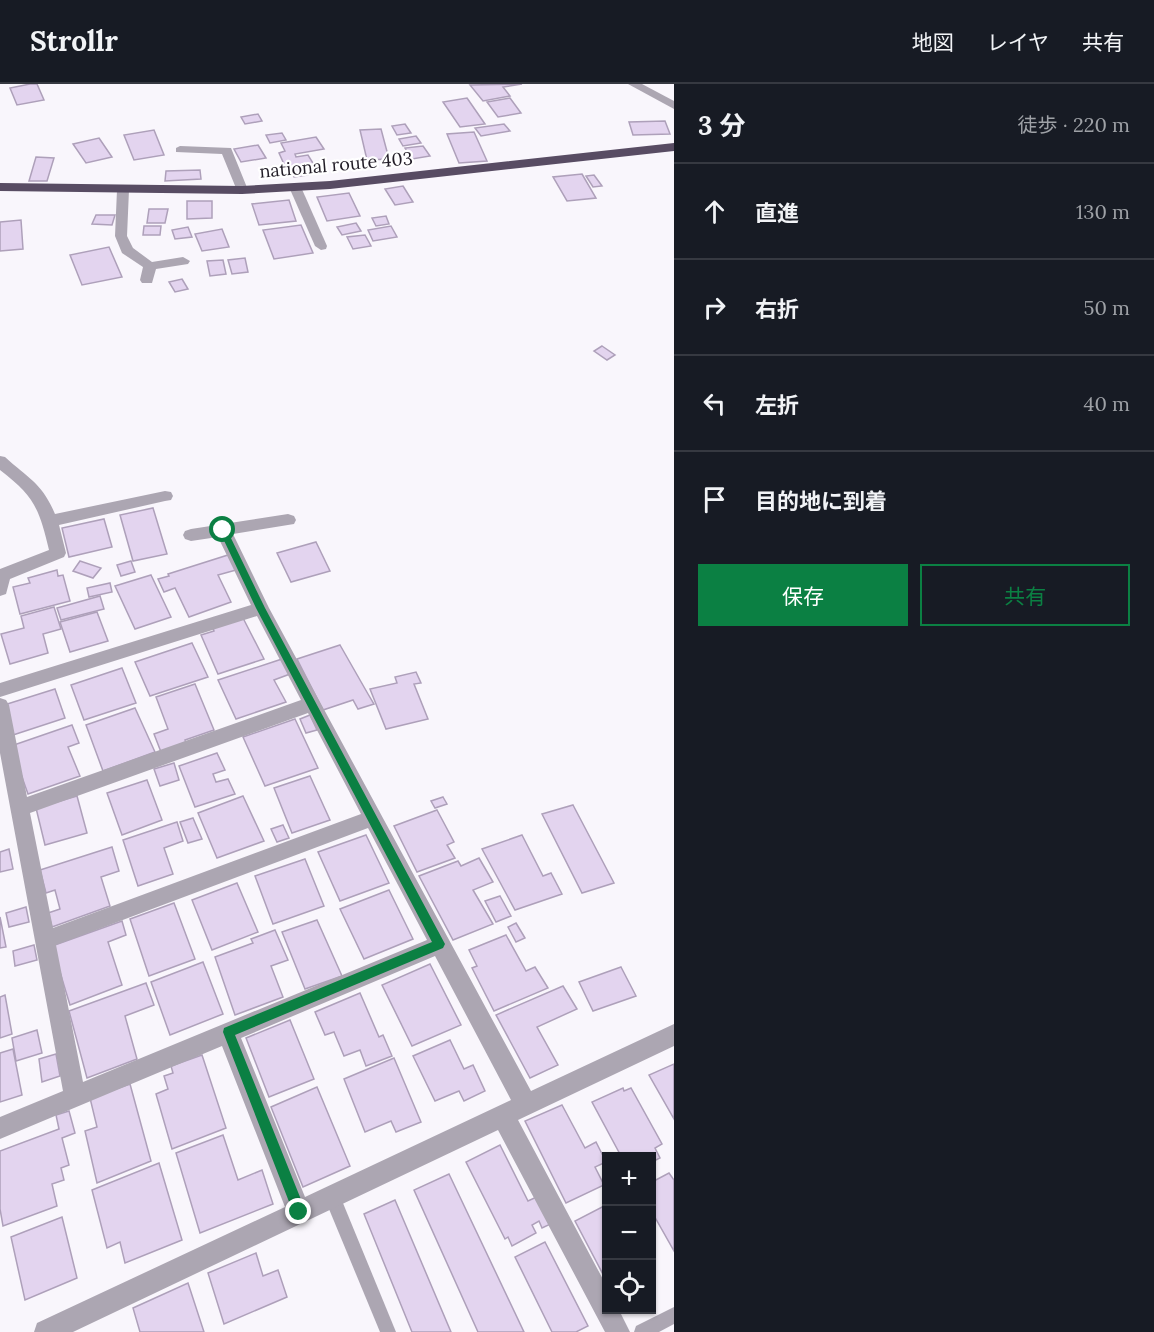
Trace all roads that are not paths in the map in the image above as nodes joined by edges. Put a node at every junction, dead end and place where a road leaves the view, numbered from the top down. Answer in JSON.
{"nodes":[{"id":1,"x":634,"y":84,"type":"edge"},
{"id":2,"x":674,"y":106,"type":"edge"},
{"id":3,"x":674,"y":147,"type":"edge"},
{"id":4,"x":180,"y":150,"type":"dead end"},
{"id":5,"x":0,"y":187,"type":"edge"},
{"id":6,"x":295,"y":187,"type":"junction"},
{"id":7,"x":123,"y":190,"type":"junction"},
{"id":8,"x":242,"y":190,"type":"junction"},
{"id":9,"x":321,"y":246,"type":"dead end"},
{"id":10,"x":183,"y":261,"type":"dead end"},
{"id":11,"x":150,"y":266,"type":"junction"},
{"id":12,"x":147,"y":280,"type":"dead end"},
{"id":13,"x":3,"y":468,"type":"edge"},
{"id":14,"x":165,"y":496,"type":"dead end"},
{"id":15,"x":288,"y":520,"type":"dead end"},
{"id":16,"x":50,"y":521,"type":"junction"},
{"id":17,"x":223,"y":530,"type":"junction"},
{"id":18,"x":191,"y":535,"type":"dead end"},
{"id":19,"x":0,"y":590,"type":"edge"},
{"id":20,"x":261,"y":608,"type":"junction"},
{"id":21,"x":0,"y":690,"type":"edge"},
{"id":22,"x":312,"y":704,"type":"junction"},
{"id":23,"x":0,"y":705,"type":"edge"},
{"id":24,"x":20,"y":808,"type":"junction"},
{"id":25,"x":373,"y":818,"type":"junction"},
{"id":26,"x":45,"y":940,"type":"junction"},
{"id":27,"x":440,"y":944,"type":"junction"},
{"id":28,"x":228,"y":1032,"type":"junction"},
{"id":29,"x":674,"y":1035,"type":"edge"},
{"id":30,"x":75,"y":1096,"type":"junction"},
{"id":31,"x":526,"y":1106,"type":"junction"},
{"id":32,"x":503,"y":1116,"type":"junction"},
{"id":33,"x":0,"y":1128,"type":"edge"},
{"id":34,"x":332,"y":1197,"type":"junction"},
{"id":35,"x":299,"y":1212,"type":"junction"},
{"id":36,"x":674,"y":1315,"type":"edge"},
{"id":37,"x":46,"y":1332,"type":"edge"},
{"id":38,"x":388,"y":1332,"type":"edge"},
{"id":39,"x":618,"y":1332,"type":"edge"},
{"id":40,"x":642,"y":1332,"type":"edge"}],
"edges":[{"from":1,"to":2,"type":"street"},
{"from":3,"to":6,"type":"highway","name":"national route 403"},
{"from":4,"to":8,"type":"street"},
{"from":5,"to":7,"type":"highway","name":"national route 403"},
{"from":6,"to":8,"type":"highway","name":"national route 403"},
{"from":6,"to":9,"type":"street"},
{"from":7,"to":8,"type":"highway","name":"national route 403"},
{"from":7,"to":11,"type":"street"},
{"from":10,"to":11,"type":"street"},
{"from":11,"to":12,"type":"street"},
{"from":13,"to":16,"type":"street"},
{"from":14,"to":16,"type":"street"},
{"from":15,"to":17,"type":"street"},
{"from":16,"to":19,"type":"street"},
{"from":17,"to":18,"type":"street"},
{"from":17,"to":20,"type":"street"},
{"from":20,"to":21,"type":"street"},
{"from":20,"to":22,"type":"street"},
{"from":22,"to":24,"type":"street"},
{"from":22,"to":25,"type":"street"},
{"from":23,"to":24,"type":"street"},
{"from":24,"to":26,"type":"street"},
{"from":25,"to":26,"type":"street"},
{"from":25,"to":27,"type":"street"},
{"from":26,"to":30,"type":"street"},
{"from":27,"to":28,"type":"street"},
{"from":27,"to":31,"type":"street"},
{"from":28,"to":30,"type":"street"},
{"from":28,"to":35,"type":"street"},
{"from":29,"to":31,"type":"street"},
{"from":30,"to":33,"type":"street"},
{"from":31,"to":32,"type":"street"},
{"from":32,"to":34,"type":"street"},
{"from":32,"to":39,"type":"street"},
{"from":34,"to":35,"type":"street"},
{"from":34,"to":38,"type":"lane"},
{"from":35,"to":37,"type":"street"},
{"from":36,"to":40,"type":"lane"}]}
